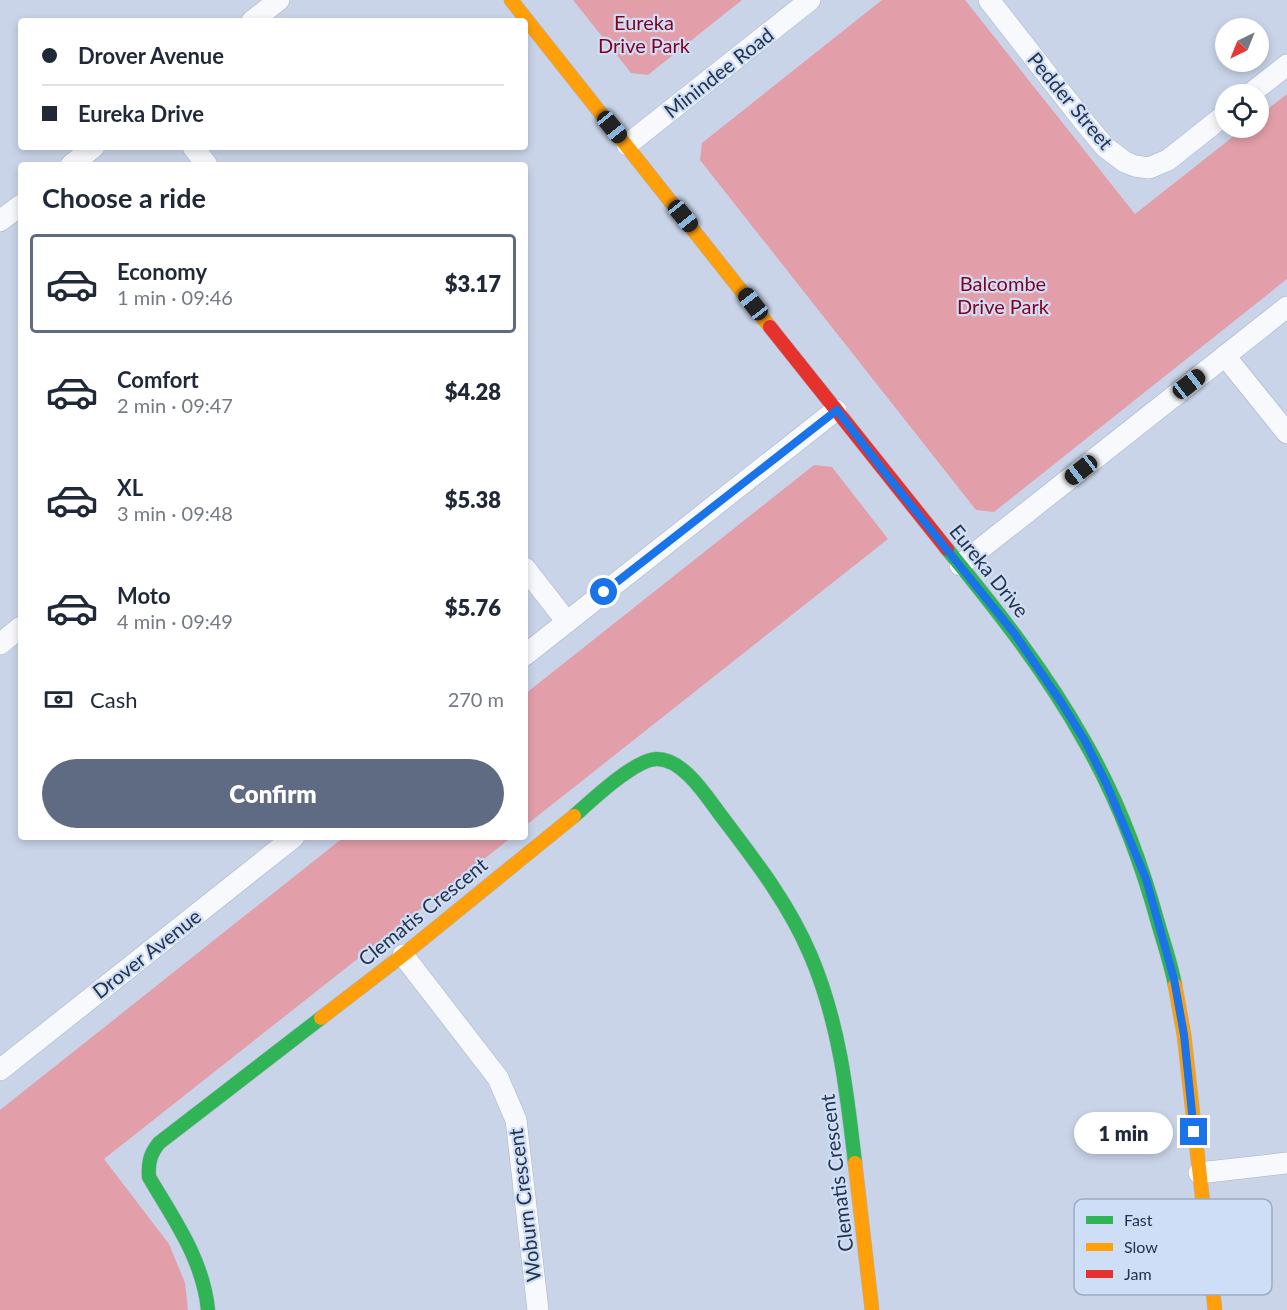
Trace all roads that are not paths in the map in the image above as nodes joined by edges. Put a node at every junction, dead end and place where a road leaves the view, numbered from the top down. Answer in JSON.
{"nodes":[{"id":1,"x":279,"y":0,"type":"edge"},
{"id":2,"x":511,"y":0,"type":"edge"},
{"id":3,"x":989,"y":0,"type":"edge"},
{"id":4,"x":804,"y":2,"type":"edge"},
{"id":5,"x":256,"y":18,"type":"edge"},
{"id":6,"x":525,"y":18,"type":"edge"},
{"id":7,"x":528,"y":21,"type":"edge"},
{"id":8,"x":1287,"y":65,"type":"edge"},
{"id":9,"x":1263,"y":84,"type":"edge"},
{"id":10,"x":1215,"y":123,"type":"edge"},
{"id":11,"x":627,"y":145,"type":"junction"},
{"id":12,"x":90,"y":150,"type":"edge"},
{"id":13,"x":195,"y":150,"type":"edge"},
{"id":14,"x":75,"y":162,"type":"edge"},
{"id":15,"x":205,"y":162,"type":"edge"},
{"id":16,"x":18,"y":207,"type":"edge"},
{"id":17,"x":0,"y":221,"type":"edge"},
{"id":18,"x":1287,"y":307,"type":"edge"},
{"id":19,"x":1225,"y":356,"type":"junction"},
{"id":20,"x":837,"y":410,"type":"junction"},
{"id":21,"x":1287,"y":433,"type":"edge"},
{"id":22,"x":960,"y":565,"type":"junction"},
{"id":23,"x":528,"y":572,"type":"edge"},
{"id":24,"x":567,"y":622,"type":"junction"},
{"id":25,"x":18,"y":629,"type":"edge"},
{"id":26,"x":0,"y":644,"type":"edge"},
{"id":27,"x":528,"y":653,"type":"edge"},
{"id":28,"x":290,"y":840,"type":"edge"},
{"id":29,"x":403,"y":955,"type":"junction"},
{"id":30,"x":0,"y":1070,"type":"edge"},
{"id":31,"x":1287,"y":1163,"type":"edge"},
{"id":32,"x":1199,"y":1173,"type":"junction"},
{"id":33,"x":1202,"y":1199,"type":"edge"},
{"id":34,"x":1213,"y":1295,"type":"edge"},
{"id":35,"x":208,"y":1310,"type":"edge"},
{"id":36,"x":538,"y":1310,"type":"edge"},
{"id":37,"x":872,"y":1310,"type":"edge"},
{"id":38,"x":1215,"y":1310,"type":"edge"}],
"edges":[{"from":1,"to":5,"type":"street"},
{"from":2,"to":6,"type":"street","name":"Eureka Drive"},
{"from":3,"to":10,"type":"street","name":"Pedder Street"},
{"from":4,"to":11,"type":"street","name":"Minindee Road"},
{"from":7,"to":11,"type":"street","name":"Eureka Drive"},
{"from":8,"to":9,"type":"street"},
{"from":11,"to":20,"type":"street","name":"Eureka Drive"},
{"from":12,"to":14,"type":"street"},
{"from":13,"to":15,"type":"street"},
{"from":16,"to":17,"type":"street"},
{"from":18,"to":19,"type":"street"},
{"from":19,"to":21,"type":"street"},
{"from":19,"to":22,"type":"street"},
{"from":20,"to":22,"type":"street","name":"Eureka Drive"},
{"from":20,"to":24,"type":"street"},
{"from":22,"to":32,"type":"street","name":"Eureka Drive"},
{"from":23,"to":24,"type":"street"},
{"from":24,"to":27,"type":"street"},
{"from":25,"to":26,"type":"street"},
{"from":28,"to":30,"type":"street","name":"Drover Avenue"},
{"from":29,"to":35,"type":"street","name":"Clematis Crescent"},
{"from":29,"to":36,"type":"street","name":"Woburn Crescent"},
{"from":29,"to":37,"type":"street","name":"Clematis Crescent"},
{"from":31,"to":32,"type":"street"},
{"from":32,"to":33,"type":"street","name":"Eureka Drive"},
{"from":34,"to":38,"type":"street","name":"Eureka Drive"}]}
